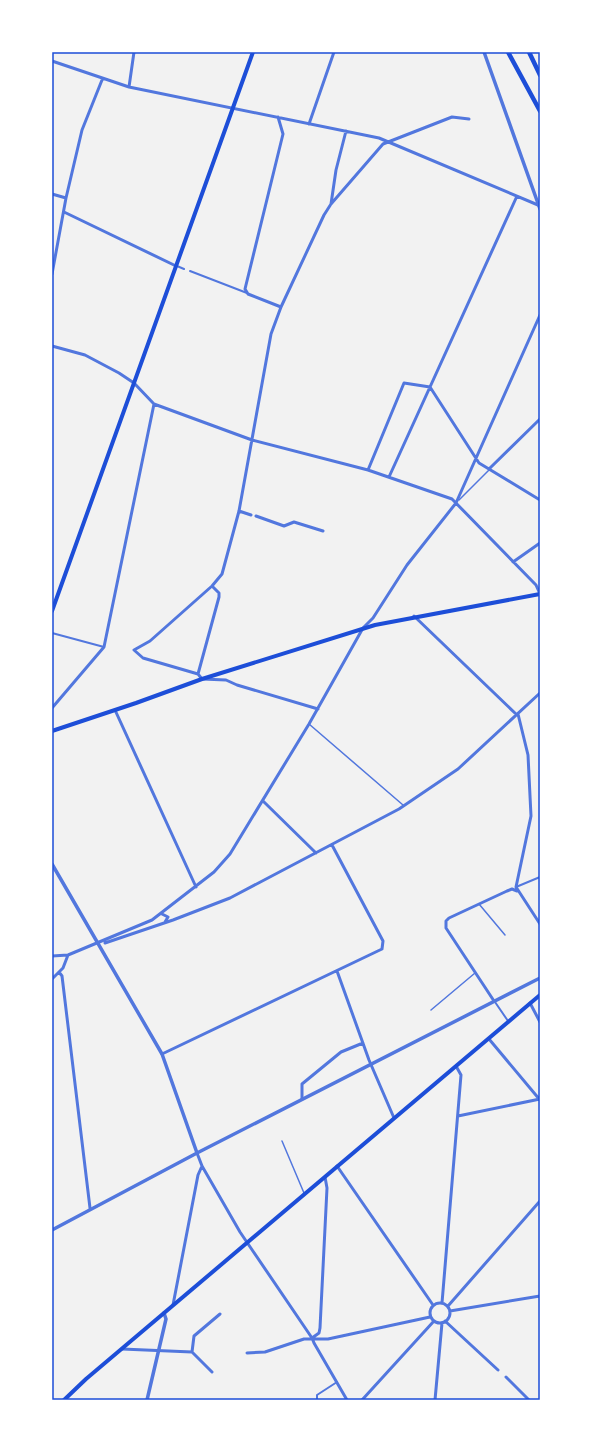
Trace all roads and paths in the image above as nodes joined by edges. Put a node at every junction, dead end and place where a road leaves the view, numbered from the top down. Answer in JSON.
{"nodes":[{"id":1,"x":134,"y":52,"type":"edge"},
{"id":2,"x":253,"y":52,"type":"edge"},
{"id":3,"x":334,"y":52,"type":"edge"},
{"id":4,"x":484,"y":52,"type":"edge"},
{"id":5,"x":508,"y":52,"type":"edge"},
{"id":6,"x":528,"y":52,"type":"edge"},
{"id":7,"x":52,"y":61,"type":"edge"},
{"id":8,"x":540,"y":76,"type":"edge"},
{"id":9,"x":102,"y":80,"type":"junction"},
{"id":10,"x":129,"y":87,"type":"junction"},
{"id":11,"x":233,"y":108,"type":"junction"},
{"id":12,"x":540,"y":111,"type":"edge"},
{"id":13,"x":278,"y":117,"type":"junction"},
{"id":14,"x":469,"y":120,"type":"dead end"},
{"id":15,"x":309,"y":124,"type":"junction"},
{"id":16,"x":346,"y":131,"type":"junction"},
{"id":17,"x":388,"y":141,"type":"junction"},
{"id":18,"x":52,"y":194,"type":"edge"},
{"id":19,"x":517,"y":196,"type":"junction"},
{"id":20,"x":66,"y":198,"type":"junction"},
{"id":21,"x":331,"y":204,"type":"junction"},
{"id":22,"x":539,"y":207,"type":"edge"},
{"id":23,"x":64,"y":212,"type":"junction"},
{"id":24,"x":176,"y":266,"type":"junction"},
{"id":25,"x":184,"y":269,"type":"dead end"},
{"id":26,"x":190,"y":271,"type":"dead end"},
{"id":27,"x":52,"y":274,"type":"edge"},
{"id":28,"x":248,"y":294,"type":"junction"},
{"id":29,"x":281,"y":307,"type":"junction"},
{"id":30,"x":540,"y":314,"type":"edge"},
{"id":31,"x":52,"y":346,"type":"edge"},
{"id":32,"x":134,"y":383,"type":"junction"},
{"id":33,"x":430,"y":387,"type":"junction"},
{"id":34,"x":154,"y":404,"type":"junction"},
{"id":35,"x":540,"y":419,"type":"edge"},
{"id":36,"x":252,"y":440,"type":"junction"},
{"id":37,"x":476,"y":459,"type":"junction"},
{"id":38,"x":489,"y":469,"type":"junction"},
{"id":39,"x":368,"y":470,"type":"junction"},
{"id":40,"x":389,"y":476,"type":"junction"},
{"id":41,"x":540,"y":500,"type":"edge"},
{"id":42,"x":456,"y":503,"type":"junction"},
{"id":43,"x":239,"y":511,"type":"junction"},
{"id":44,"x":251,"y":515,"type":"dead end"},
{"id":45,"x":256,"y":516,"type":"dead end"},
{"id":46,"x":323,"y":531,"type":"dead end"},
{"id":47,"x":540,"y":543,"type":"edge"},
{"id":48,"x":513,"y":562,"type":"junction"},
{"id":49,"x":212,"y":586,"type":"junction"},
{"id":50,"x":540,"y":594,"type":"edge"},
{"id":51,"x":52,"y":611,"type":"edge"},
{"id":52,"x":414,"y":616,"type":"junction"},
{"id":53,"x":363,"y":628,"type":"junction"},
{"id":54,"x":52,"y":633,"type":"edge"},
{"id":55,"x":104,"y":647,"type":"junction"},
{"id":56,"x":198,"y":674,"type":"junction"},
{"id":57,"x":202,"y":679,"type":"junction"},
{"id":58,"x":539,"y":695,"type":"edge"},
{"id":59,"x":52,"y":708,"type":"edge"},
{"id":60,"x":318,"y":709,"type":"junction"},
{"id":61,"x":115,"y":710,"type":"junction"},
{"id":62,"x":517,"y":715,"type":"junction"},
{"id":63,"x":309,"y":724,"type":"junction"},
{"id":64,"x":52,"y":731,"type":"edge"},
{"id":65,"x":263,"y":801,"type":"junction"},
{"id":66,"x":404,"y":806,"type":"junction"},
{"id":67,"x":332,"y":845,"type":"junction"},
{"id":68,"x":316,"y":853,"type":"junction"},
{"id":69,"x":52,"y":864,"type":"edge"},
{"id":70,"x":540,"y":877,"type":"edge"},
{"id":71,"x":196,"y":887,"type":"junction"},
{"id":72,"x":517,"y":889,"type":"junction"},
{"id":73,"x":479,"y":904,"type":"junction"},
{"id":74,"x":161,"y":914,"type":"junction"},
{"id":75,"x":164,"y":922,"type":"junction"},
{"id":76,"x":540,"y":924,"type":"edge"},
{"id":77,"x":505,"y":935,"type":"dead end"},
{"id":78,"x":98,"y":944,"type":"junction"},
{"id":79,"x":68,"y":955,"type":"junction"},
{"id":80,"x":52,"y":956,"type":"edge"},
{"id":81,"x":337,"y":971,"type":"junction"},
{"id":82,"x":60,"y":972,"type":"junction"},
{"id":83,"x":475,"y":973,"type":"junction"},
{"id":84,"x":540,"y":978,"type":"edge"},
{"id":85,"x":52,"y":979,"type":"edge"},
{"id":86,"x":540,"y":995,"type":"edge"},
{"id":87,"x":494,"y":1001,"type":"junction"},
{"id":88,"x":530,"y":1003,"type":"junction"},
{"id":89,"x":431,"y":1010,"type":"dead end"},
{"id":90,"x":508,"y":1022,"type":"junction"},
{"id":91,"x":540,"y":1022,"type":"edge"},
{"id":92,"x":489,"y":1039,"type":"junction"},
{"id":93,"x":363,"y":1043,"type":"junction"},
{"id":94,"x":162,"y":1054,"type":"junction"},
{"id":95,"x":371,"y":1064,"type":"junction"},
{"id":96,"x":456,"y":1066,"type":"junction"},
{"id":97,"x":302,"y":1099,"type":"junction"},
{"id":98,"x":540,"y":1100,"type":"edge"},
{"id":99,"x":458,"y":1116,"type":"junction"},
{"id":100,"x":394,"y":1118,"type":"junction"},
{"id":101,"x":282,"y":1141,"type":"dead end"},
{"id":102,"x":197,"y":1152,"type":"junction"},
{"id":103,"x":202,"y":1166,"type":"junction"},
{"id":104,"x":337,"y":1166,"type":"junction"},
{"id":105,"x":325,"y":1176,"type":"junction"},
{"id":106,"x":305,"y":1195,"type":"junction"},
{"id":107,"x":540,"y":1201,"type":"edge"},
{"id":108,"x":90,"y":1208,"type":"junction"},
{"id":109,"x":52,"y":1230,"type":"edge"},
{"id":110,"x":248,"y":1242,"type":"junction"},
{"id":111,"x":540,"y":1296,"type":"edge"},
{"id":112,"x":442,"y":1303,"type":"junction"},
{"id":113,"x":433,"y":1305,"type":"junction"},
{"id":114,"x":173,"y":1306,"type":"junction"},
{"id":115,"x":448,"y":1306,"type":"junction"},
{"id":116,"x":450,"y":1311,"type":"junction"},
{"id":117,"x":164,"y":1313,"type":"junction"},
{"id":118,"x":220,"y":1314,"type":"dead end"},
{"id":119,"x":430,"y":1316,"type":"junction"},
{"id":120,"x":434,"y":1321,"type":"junction"},
{"id":121,"x":443,"y":1322,"type":"junction"},
{"id":122,"x":312,"y":1338,"type":"junction"},
{"id":123,"x":122,"y":1349,"type":"junction"},
{"id":124,"x":160,"y":1350,"type":"junction"},
{"id":125,"x":192,"y":1352,"type":"junction"},
{"id":126,"x":247,"y":1353,"type":"dead end"},
{"id":127,"x":498,"y":1370,"type":"dead end"},
{"id":128,"x":212,"y":1372,"type":"dead end"},
{"id":129,"x":506,"y":1377,"type":"dead end"},
{"id":130,"x":338,"y":1381,"type":"junction"},
{"id":131,"x":64,"y":1400,"type":"edge"},
{"id":132,"x":147,"y":1400,"type":"edge"},
{"id":133,"x":317,"y":1400,"type":"edge"},
{"id":134,"x":347,"y":1400,"type":"edge"},
{"id":135,"x":362,"y":1400,"type":"edge"},
{"id":136,"x":435,"y":1400,"type":"edge"},
{"id":137,"x":529,"y":1400,"type":"edge"}],
"edges":[{"from":1,"to":10,"type":"street"},
{"from":2,"to":11,"type":"main road"},
{"from":3,"to":15,"type":"street"},
{"from":4,"to":22,"type":"street"},
{"from":5,"to":12,"type":"highway"},
{"from":6,"to":8,"type":"highway"},
{"from":7,"to":9,"type":"street"},
{"from":9,"to":10,"type":"street"},
{"from":9,"to":20,"type":"street"},
{"from":10,"to":11,"type":"street"},
{"from":11,"to":13,"type":"street"},
{"from":11,"to":24,"type":"main road"},
{"from":13,"to":15,"type":"street"},
{"from":13,"to":28,"type":"street"},
{"from":14,"to":17,"type":"street"},
{"from":15,"to":16,"type":"street"},
{"from":16,"to":17,"type":"street"},
{"from":16,"to":21,"type":"street"},
{"from":17,"to":19,"type":"street"},
{"from":17,"to":21,"type":"street"},
{"from":18,"to":20,"type":"street"},
{"from":19,"to":22,"type":"street"},
{"from":19,"to":33,"type":"street"},
{"from":20,"to":23,"type":"street"},
{"from":21,"to":29,"type":"street"},
{"from":23,"to":24,"type":"street"},
{"from":23,"to":27,"type":"street"},
{"from":24,"to":25,"type":"street"},
{"from":24,"to":32,"type":"main road"},
{"from":26,"to":28,"type":"street"},
{"from":28,"to":29,"type":"street"},
{"from":29,"to":36,"type":"street"},
{"from":30,"to":37,"type":"street"},
{"from":31,"to":32,"type":"street"},
{"from":32,"to":34,"type":"street"},
{"from":32,"to":51,"type":"main road"},
{"from":33,"to":37,"type":"street"},
{"from":33,"to":39,"type":"street"},
{"from":33,"to":40,"type":"street"},
{"from":34,"to":36,"type":"street"},
{"from":34,"to":55,"type":"street"},
{"from":35,"to":38,"type":"street"},
{"from":36,"to":39,"type":"street"},
{"from":36,"to":43,"type":"street"},
{"from":37,"to":38,"type":"street"},
{"from":37,"to":42,"type":"street"},
{"from":38,"to":41,"type":"street"},
{"from":38,"to":42,"type":"lane"},
{"from":39,"to":40,"type":"street"},
{"from":40,"to":42,"type":"street"},
{"from":42,"to":48,"type":"street"},
{"from":42,"to":53,"type":"street"},
{"from":43,"to":44,"type":"street"},
{"from":43,"to":49,"type":"street"},
{"from":45,"to":46,"type":"street"},
{"from":47,"to":48,"type":"street"},
{"from":48,"to":50,"type":"street"},
{"from":49,"to":56,"type":"street"},
{"from":49,"to":56,"type":"street"},
{"from":50,"to":52,"type":"main road"},
{"from":52,"to":53,"type":"main road"},
{"from":52,"to":62,"type":"street"},
{"from":53,"to":57,"type":"main road"},
{"from":53,"to":60,"type":"street"},
{"from":54,"to":55,"type":"street"},
{"from":55,"to":59,"type":"street"},
{"from":56,"to":57,"type":"street"},
{"from":57,"to":60,"type":"street"},
{"from":57,"to":61,"type":"main road"},
{"from":58,"to":62,"type":"street"},
{"from":60,"to":63,"type":"street"},
{"from":61,"to":64,"type":"main road"},
{"from":61,"to":71,"type":"street"},
{"from":62,"to":66,"type":"street"},
{"from":62,"to":72,"type":"street"},
{"from":63,"to":65,"type":"street"},
{"from":63,"to":66,"type":"lane"},
{"from":65,"to":68,"type":"street"},
{"from":65,"to":71,"type":"street"},
{"from":66,"to":67,"type":"street"},
{"from":67,"to":68,"type":"street"},
{"from":67,"to":81,"type":"street"},
{"from":68,"to":75,"type":"street"},
{"from":69,"to":78,"type":"street"},
{"from":70,"to":72,"type":"street"},
{"from":71,"to":74,"type":"street"},
{"from":72,"to":73,"type":"street"},
{"from":72,"to":76,"type":"street"},
{"from":73,"to":77,"type":"lane"},
{"from":73,"to":83,"type":"street"},
{"from":74,"to":75,"type":"street"},
{"from":74,"to":75,"type":"street"},
{"from":74,"to":78,"type":"street"},
{"from":75,"to":78,"type":"street"},
{"from":78,"to":79,"type":"street"},
{"from":78,"to":94,"type":"street"},
{"from":79,"to":80,"type":"street"},
{"from":79,"to":82,"type":"street"},
{"from":81,"to":93,"type":"street"},
{"from":81,"to":94,"type":"street"},
{"from":82,"to":85,"type":"street"},
{"from":82,"to":108,"type":"street"},
{"from":83,"to":87,"type":"street"},
{"from":83,"to":89,"type":"lane"},
{"from":84,"to":87,"type":"street"},
{"from":86,"to":88,"type":"main road"},
{"from":87,"to":90,"type":"street"},
{"from":87,"to":95,"type":"street"},
{"from":88,"to":90,"type":"main road"},
{"from":88,"to":91,"type":"street"},
{"from":90,"to":92,"type":"main road"},
{"from":92,"to":96,"type":"main road"},
{"from":92,"to":98,"type":"street"},
{"from":93,"to":95,"type":"street"},
{"from":93,"to":97,"type":"street"},
{"from":94,"to":102,"type":"street"},
{"from":95,"to":97,"type":"street"},
{"from":95,"to":100,"type":"street"},
{"from":96,"to":99,"type":"street"},
{"from":96,"to":100,"type":"main road"},
{"from":97,"to":102,"type":"street"},
{"from":98,"to":99,"type":"street"},
{"from":99,"to":112,"type":"street"},
{"from":100,"to":104,"type":"main road"},
{"from":101,"to":106,"type":"lane"},
{"from":102,"to":103,"type":"street"},
{"from":102,"to":108,"type":"street"},
{"from":103,"to":110,"type":"street"},
{"from":103,"to":114,"type":"street"},
{"from":104,"to":105,"type":"main road"},
{"from":104,"to":113,"type":"street"},
{"from":105,"to":106,"type":"main road"},
{"from":105,"to":122,"type":"street"},
{"from":106,"to":110,"type":"main road"},
{"from":107,"to":115,"type":"street"},
{"from":108,"to":109,"type":"street"},
{"from":110,"to":114,"type":"main road"},
{"from":110,"to":122,"type":"street"},
{"from":111,"to":116,"type":"street"},
{"from":112,"to":113,"type":"street"},
{"from":112,"to":115,"type":"street"},
{"from":113,"to":119,"type":"street"},
{"from":114,"to":117,"type":"main road"},
{"from":115,"to":116,"type":"street"},
{"from":116,"to":121,"type":"street"},
{"from":117,"to":123,"type":"main road"},
{"from":117,"to":124,"type":"street"},
{"from":118,"to":125,"type":"street"},
{"from":119,"to":120,"type":"street"},
{"from":119,"to":122,"type":"street"},
{"from":120,"to":121,"type":"street"},
{"from":120,"to":135,"type":"street"},
{"from":121,"to":127,"type":"street"},
{"from":121,"to":136,"type":"street"},
{"from":122,"to":126,"type":"street"},
{"from":122,"to":130,"type":"street"},
{"from":123,"to":124,"type":"street"},
{"from":123,"to":131,"type":"main road"},
{"from":124,"to":125,"type":"street"},
{"from":124,"to":132,"type":"street"},
{"from":125,"to":128,"type":"street"},
{"from":129,"to":137,"type":"street"},
{"from":130,"to":133,"type":"street"},
{"from":130,"to":134,"type":"street"}]}
